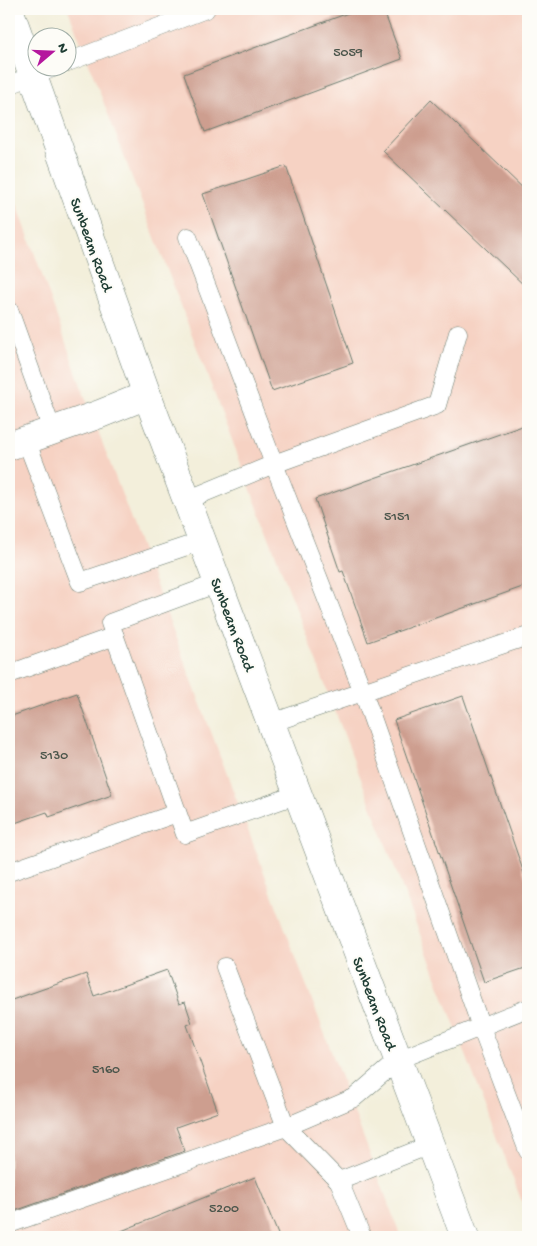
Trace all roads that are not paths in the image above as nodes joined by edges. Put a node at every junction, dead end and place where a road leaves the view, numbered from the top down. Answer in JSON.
{"nodes":[{"id":1,"x":206,"y":9,"type":"edge"},
{"id":2,"x":10,"y":15,"type":"edge"},
{"id":3,"x":78,"y":58,"type":"edge"},
{"id":4,"x":28,"y":65,"type":"edge"},
{"id":5,"x":33,"y":78,"type":"edge"},
{"id":6,"x":188,"y":238,"type":"dead end"},
{"id":7,"x":9,"y":310,"type":"edge"},
{"id":8,"x":458,"y":334,"type":"dead end"},
{"id":9,"x":147,"y":395,"type":"junction"},
{"id":10,"x":52,"y":430,"type":"junction"},
{"id":11,"x":17,"y":443,"type":"edge"},
{"id":12,"x":274,"y":464,"type":"junction"},
{"id":13,"x":187,"y":500,"type":"junction"},
{"id":14,"x":202,"y":541,"type":"junction"},
{"id":15,"x":218,"y":583,"type":"junction"},
{"id":16,"x":115,"y":636,"type":"junction"},
{"id":17,"x":528,"y":636,"type":"edge"},
{"id":18,"x":9,"y":674,"type":"edge"},
{"id":19,"x":363,"y":692,"type":"junction"},
{"id":20,"x":270,"y":723,"type":"junction"},
{"id":21,"x":298,"y":794,"type":"junction"},
{"id":22,"x":177,"y":813,"type":"junction"},
{"id":23,"x":9,"y":872,"type":"edge"},
{"id":24,"x":224,"y":967,"type":"dead end"},
{"id":25,"x":528,"y":1008,"type":"edge"},
{"id":26,"x":481,"y":1027,"type":"junction"},
{"id":27,"x":398,"y":1060,"type":"junction"},
{"id":28,"x":286,"y":1127,"type":"junction"},
{"id":29,"x":430,"y":1145,"type":"junction"},
{"id":30,"x":528,"y":1150,"type":"edge"},
{"id":31,"x":338,"y":1181,"type":"junction"},
{"id":32,"x":9,"y":1224,"type":"edge"},
{"id":33,"x":362,"y":1237,"type":"edge"},
{"id":34,"x":465,"y":1237,"type":"edge"}],
"edges":[{"from":1,"to":3,"type":"lane"},
{"from":2,"to":4,"type":"street","name":"Sunbeam Road"},
{"from":5,"to":9,"type":"street","name":"Sunbeam Road"},
{"from":6,"to":12,"type":"lane"},
{"from":7,"to":10,"type":"lane"},
{"from":8,"to":12,"type":"lane"},
{"from":9,"to":10,"type":"street"},
{"from":9,"to":13,"type":"street","name":"Sunbeam Road"},
{"from":10,"to":11,"type":"street"},
{"from":11,"to":14,"type":"lane"},
{"from":12,"to":13,"type":"lane"},
{"from":12,"to":19,"type":"lane"},
{"from":13,"to":14,"type":"street","name":"Sunbeam Road"},
{"from":14,"to":15,"type":"street","name":"Sunbeam Road"},
{"from":15,"to":16,"type":"lane"},
{"from":15,"to":20,"type":"street","name":"Sunbeam Road"},
{"from":16,"to":18,"type":"lane"},
{"from":16,"to":22,"type":"lane"},
{"from":17,"to":19,"type":"lane"},
{"from":19,"to":20,"type":"lane"},
{"from":19,"to":26,"type":"lane"},
{"from":20,"to":21,"type":"street","name":"Sunbeam Road"},
{"from":21,"to":22,"type":"lane"},
{"from":21,"to":27,"type":"street","name":"Sunbeam Road"},
{"from":22,"to":23,"type":"lane"},
{"from":24,"to":28,"type":"lane"},
{"from":25,"to":26,"type":"lane"},
{"from":26,"to":27,"type":"lane"},
{"from":26,"to":30,"type":"lane"},
{"from":27,"to":28,"type":"lane"},
{"from":27,"to":29,"type":"street","name":"Sunbeam Road"},
{"from":28,"to":31,"type":"lane"},
{"from":28,"to":32,"type":"lane"},
{"from":29,"to":31,"type":"lane"},
{"from":29,"to":34,"type":"street","name":"Sunbeam Road"},
{"from":31,"to":33,"type":"lane"}]}
